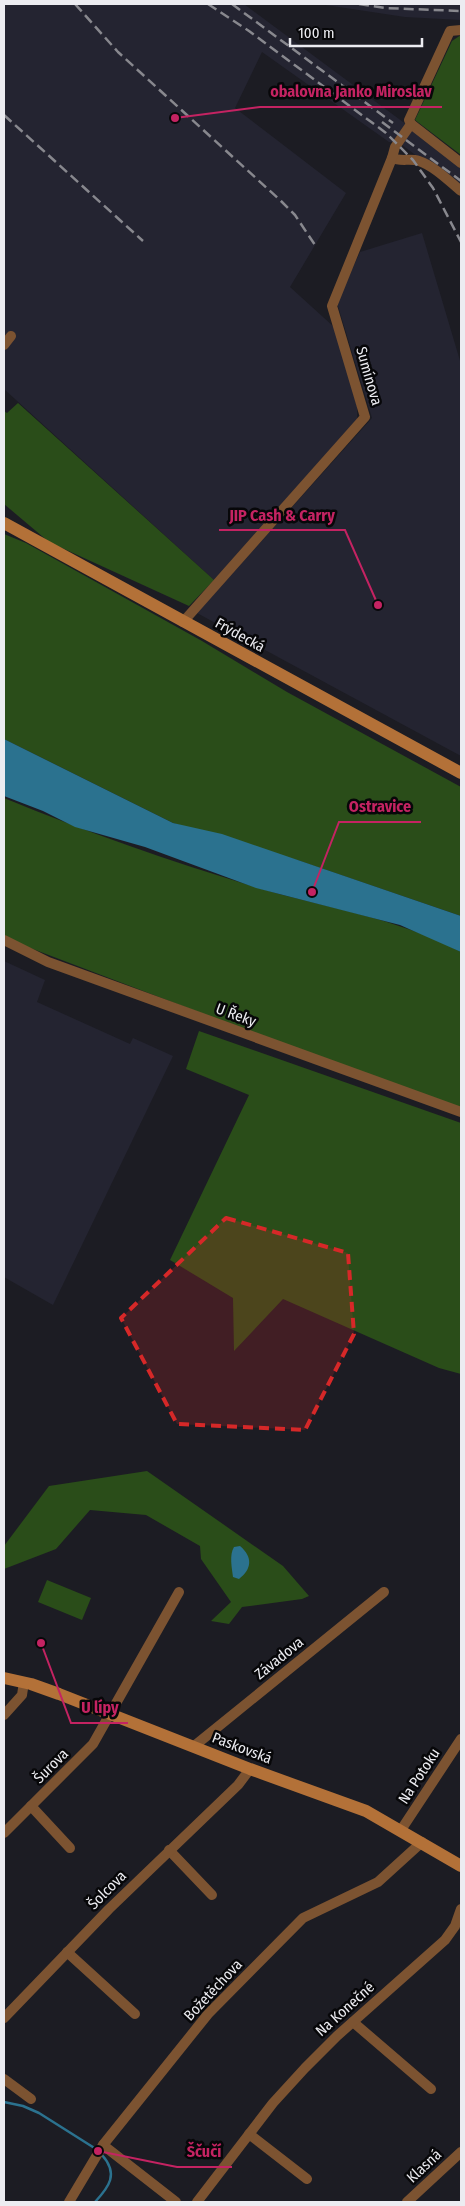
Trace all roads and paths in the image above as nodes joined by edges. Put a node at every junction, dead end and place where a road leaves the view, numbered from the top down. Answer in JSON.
{"nodes":[{"id":1,"x":461,"y":30,"type":"edge"},
{"id":2,"x":410,"y":122,"type":"junction"},
{"id":3,"x":392,"y":158,"type":"junction"},
{"id":4,"x":461,"y":162,"type":"edge"},
{"id":5,"x":461,"y":191,"type":"edge"},
{"id":6,"x":11,"y":336,"type":"dead end"},
{"id":7,"x":4,"y":345,"type":"edge"},
{"id":8,"x":4,"y":523,"type":"edge"},
{"id":9,"x":183,"y":622,"type":"junction"},
{"id":10,"x":461,"y":774,"type":"edge"},
{"id":11,"x":4,"y":940,"type":"edge"},
{"id":12,"x":461,"y":1112,"type":"edge"},
{"id":13,"x":179,"y":1592,"type":"dead end"},
{"id":14,"x":384,"y":1592,"type":"dead end"},
{"id":15,"x":4,"y":1678,"type":"edge"},
{"id":16,"x":24,"y":1682,"type":"junction"},
{"id":17,"x":111,"y":1713,"type":"junction"},
{"id":18,"x":4,"y":1715,"type":"edge"},
{"id":19,"x":461,"y":1739,"type":"edge"},
{"id":20,"x":192,"y":1747,"type":"junction"},
{"id":21,"x":250,"y":1769,"type":"junction"},
{"id":22,"x":31,"y":1806,"type":"junction"},
{"id":23,"x":401,"y":1830,"type":"junction"},
{"id":24,"x":4,"y":1834,"type":"edge"},
{"id":25,"x":422,"y":1842,"type":"junction"},
{"id":26,"x":70,"y":1848,"type":"dead end"},
{"id":27,"x":169,"y":1850,"type":"junction"},
{"id":28,"x":461,"y":1866,"type":"edge"},
{"id":29,"x":212,"y":1895,"type":"dead end"},
{"id":30,"x":461,"y":1908,"type":"edge"},
{"id":31,"x":67,"y":1952,"type":"junction"},
{"id":32,"x":135,"y":2014,"type":"dead end"},
{"id":33,"x":4,"y":2018,"type":"edge"},
{"id":34,"x":353,"y":2022,"type":"junction"},
{"id":35,"x":4,"y":2079,"type":"edge"},
{"id":36,"x":431,"y":2089,"type":"dead end"},
{"id":37,"x":31,"y":2099,"type":"dead end"},
{"id":38,"x":249,"y":2134,"type":"junction"},
{"id":39,"x":103,"y":2146,"type":"junction"},
{"id":40,"x":461,"y":2152,"type":"edge"},
{"id":41,"x":308,"y":2178,"type":"dead end"},
{"id":42,"x":69,"y":2202,"type":"edge"},
{"id":43,"x":176,"y":2202,"type":"edge"},
{"id":44,"x":197,"y":2202,"type":"edge"},
{"id":45,"x":408,"y":2202,"type":"edge"}],
"edges":[{"from":1,"to":2,"type":"street","name":"Sumínova"},
{"from":2,"to":3,"type":"street","name":"Sumínova"},
{"from":2,"to":4,"type":"street"},
{"from":3,"to":5,"type":"street"},
{"from":3,"to":9,"type":"street","name":"Sumínova"},
{"from":6,"to":7,"type":"street"},
{"from":8,"to":9,"type":"main road","name":"Frýdecká"},
{"from":9,"to":10,"type":"main road","name":"Frýdecká"},
{"from":11,"to":12,"type":"street","name":"U Řeky"},
{"from":13,"to":17,"type":"street"},
{"from":14,"to":20,"type":"street","name":"Závadova"},
{"from":15,"to":16,"type":"main road","name":"Paskovská"},
{"from":16,"to":17,"type":"main road","name":"Paskovská"},
{"from":16,"to":18,"type":"street"},
{"from":17,"to":20,"type":"main road","name":"Paskovská"},
{"from":17,"to":22,"type":"street","name":"Šurova"},
{"from":19,"to":23,"type":"street","name":"Na Potoku"},
{"from":20,"to":21,"type":"main road","name":"Paskovská"},
{"from":21,"to":23,"type":"main road","name":"Paskovská"},
{"from":21,"to":27,"type":"street","name":"Šolcova"},
{"from":22,"to":24,"type":"street","name":"Šurova"},
{"from":22,"to":26,"type":"street"},
{"from":23,"to":25,"type":"main road","name":"Paskovská"},
{"from":25,"to":28,"type":"main road","name":"Paskovská"},
{"from":25,"to":39,"type":"street","name":"Božetěchova"},
{"from":27,"to":29,"type":"street"},
{"from":27,"to":31,"type":"street","name":"Šolcova"},
{"from":30,"to":34,"type":"street","name":"Na Konečné"},
{"from":31,"to":32,"type":"street"},
{"from":31,"to":33,"type":"street","name":"Šolcova"},
{"from":34,"to":36,"type":"street"},
{"from":34,"to":38,"type":"street","name":"Na Konečné"},
{"from":35,"to":37,"type":"street"},
{"from":38,"to":41,"type":"street"},
{"from":38,"to":44,"type":"street","name":"Na Konečné"},
{"from":39,"to":42,"type":"street","name":"Božetěchova"},
{"from":39,"to":43,"type":"street"},
{"from":40,"to":45,"type":"street","name":"Klasná"}]}
